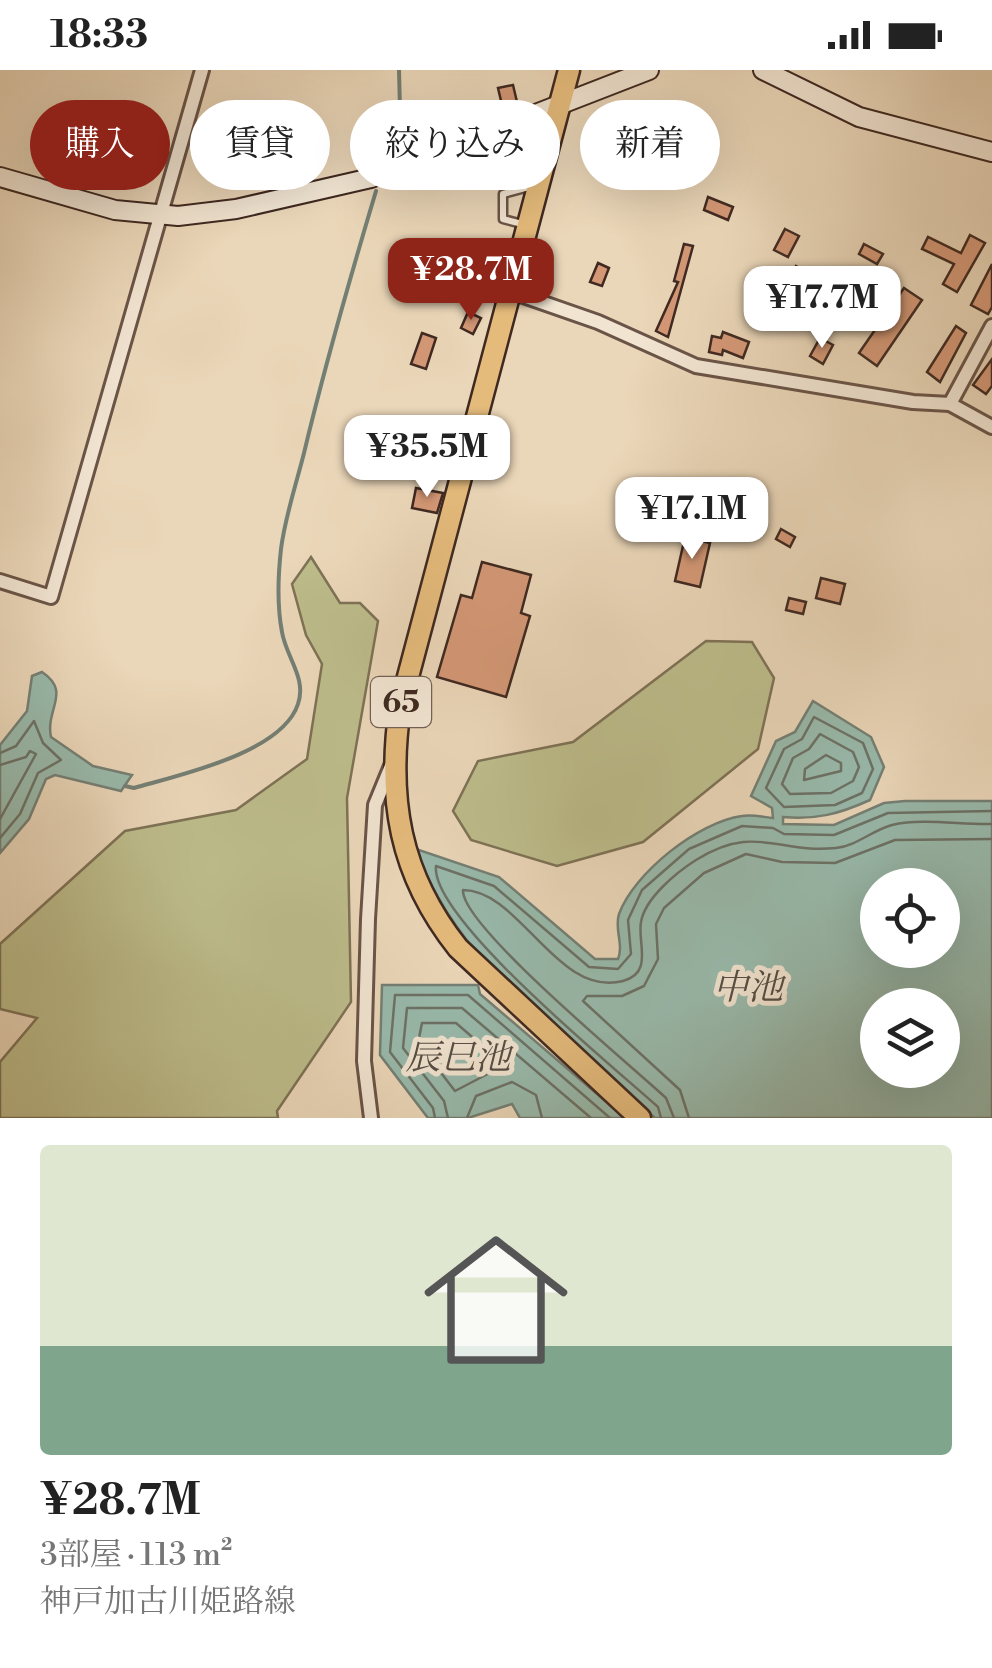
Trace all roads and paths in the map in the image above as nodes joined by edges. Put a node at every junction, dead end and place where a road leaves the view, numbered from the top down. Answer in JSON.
{"nodes":[{"id":1,"x":202,"y":70,"type":"edge"},
{"id":2,"x":569,"y":70,"type":"edge"},
{"id":3,"x":649,"y":70,"type":"edge"},
{"id":4,"x":762,"y":70,"type":"edge"},
{"id":5,"x":560,"y":104,"type":"joint"},
{"id":6,"x":992,"y":152,"type":"edge"},
{"id":7,"x":0,"y":177,"type":"edge"},
{"id":8,"x":350,"y":183,"type":"edge"},
{"id":9,"x":519,"y":190,"type":"edge"},
{"id":10,"x":537,"y":190,"type":"edge"},
{"id":11,"x":161,"y":215,"type":"junction"},
{"id":12,"x":527,"y":226,"type":"junction"},
{"id":13,"x":509,"y":290,"type":"junction"},
{"id":14,"x":992,"y":326,"type":"edge"},
{"id":15,"x":950,"y":404,"type":"junction"},
{"id":16,"x":992,"y":427,"type":"edge"},
{"id":17,"x":0,"y":581,"type":"edge"},
{"id":18,"x":392,"y":764,"type":"junction"},
{"id":19,"x":371,"y":1118,"type":"edge"},
{"id":20,"x":640,"y":1118,"type":"edge"}],
"edges":[{"from":1,"to":11,"type":"street"},
{"from":2,"to":5,"type":"main road","number":"65"},
{"from":3,"to":5,"type":"main road"},
{"from":4,"to":6,"type":"main road"},
{"from":7,"to":11,"type":"main road"},
{"from":8,"to":11,"type":"main road"},
{"from":9,"to":12,"type":"lane"},
{"from":10,"to":12,"type":"main road","number":"65"},
{"from":11,"to":17,"type":"street"},
{"from":12,"to":13,"type":"main road","number":"65"},
{"from":13,"to":15,"type":"street"},
{"from":13,"to":18,"type":"main road","number":"65"},
{"from":14,"to":15,"type":"street"},
{"from":15,"to":16,"type":"street"},
{"from":18,"to":19,"type":"street"},
{"from":18,"to":20,"type":"main road","number":"65"}]}
